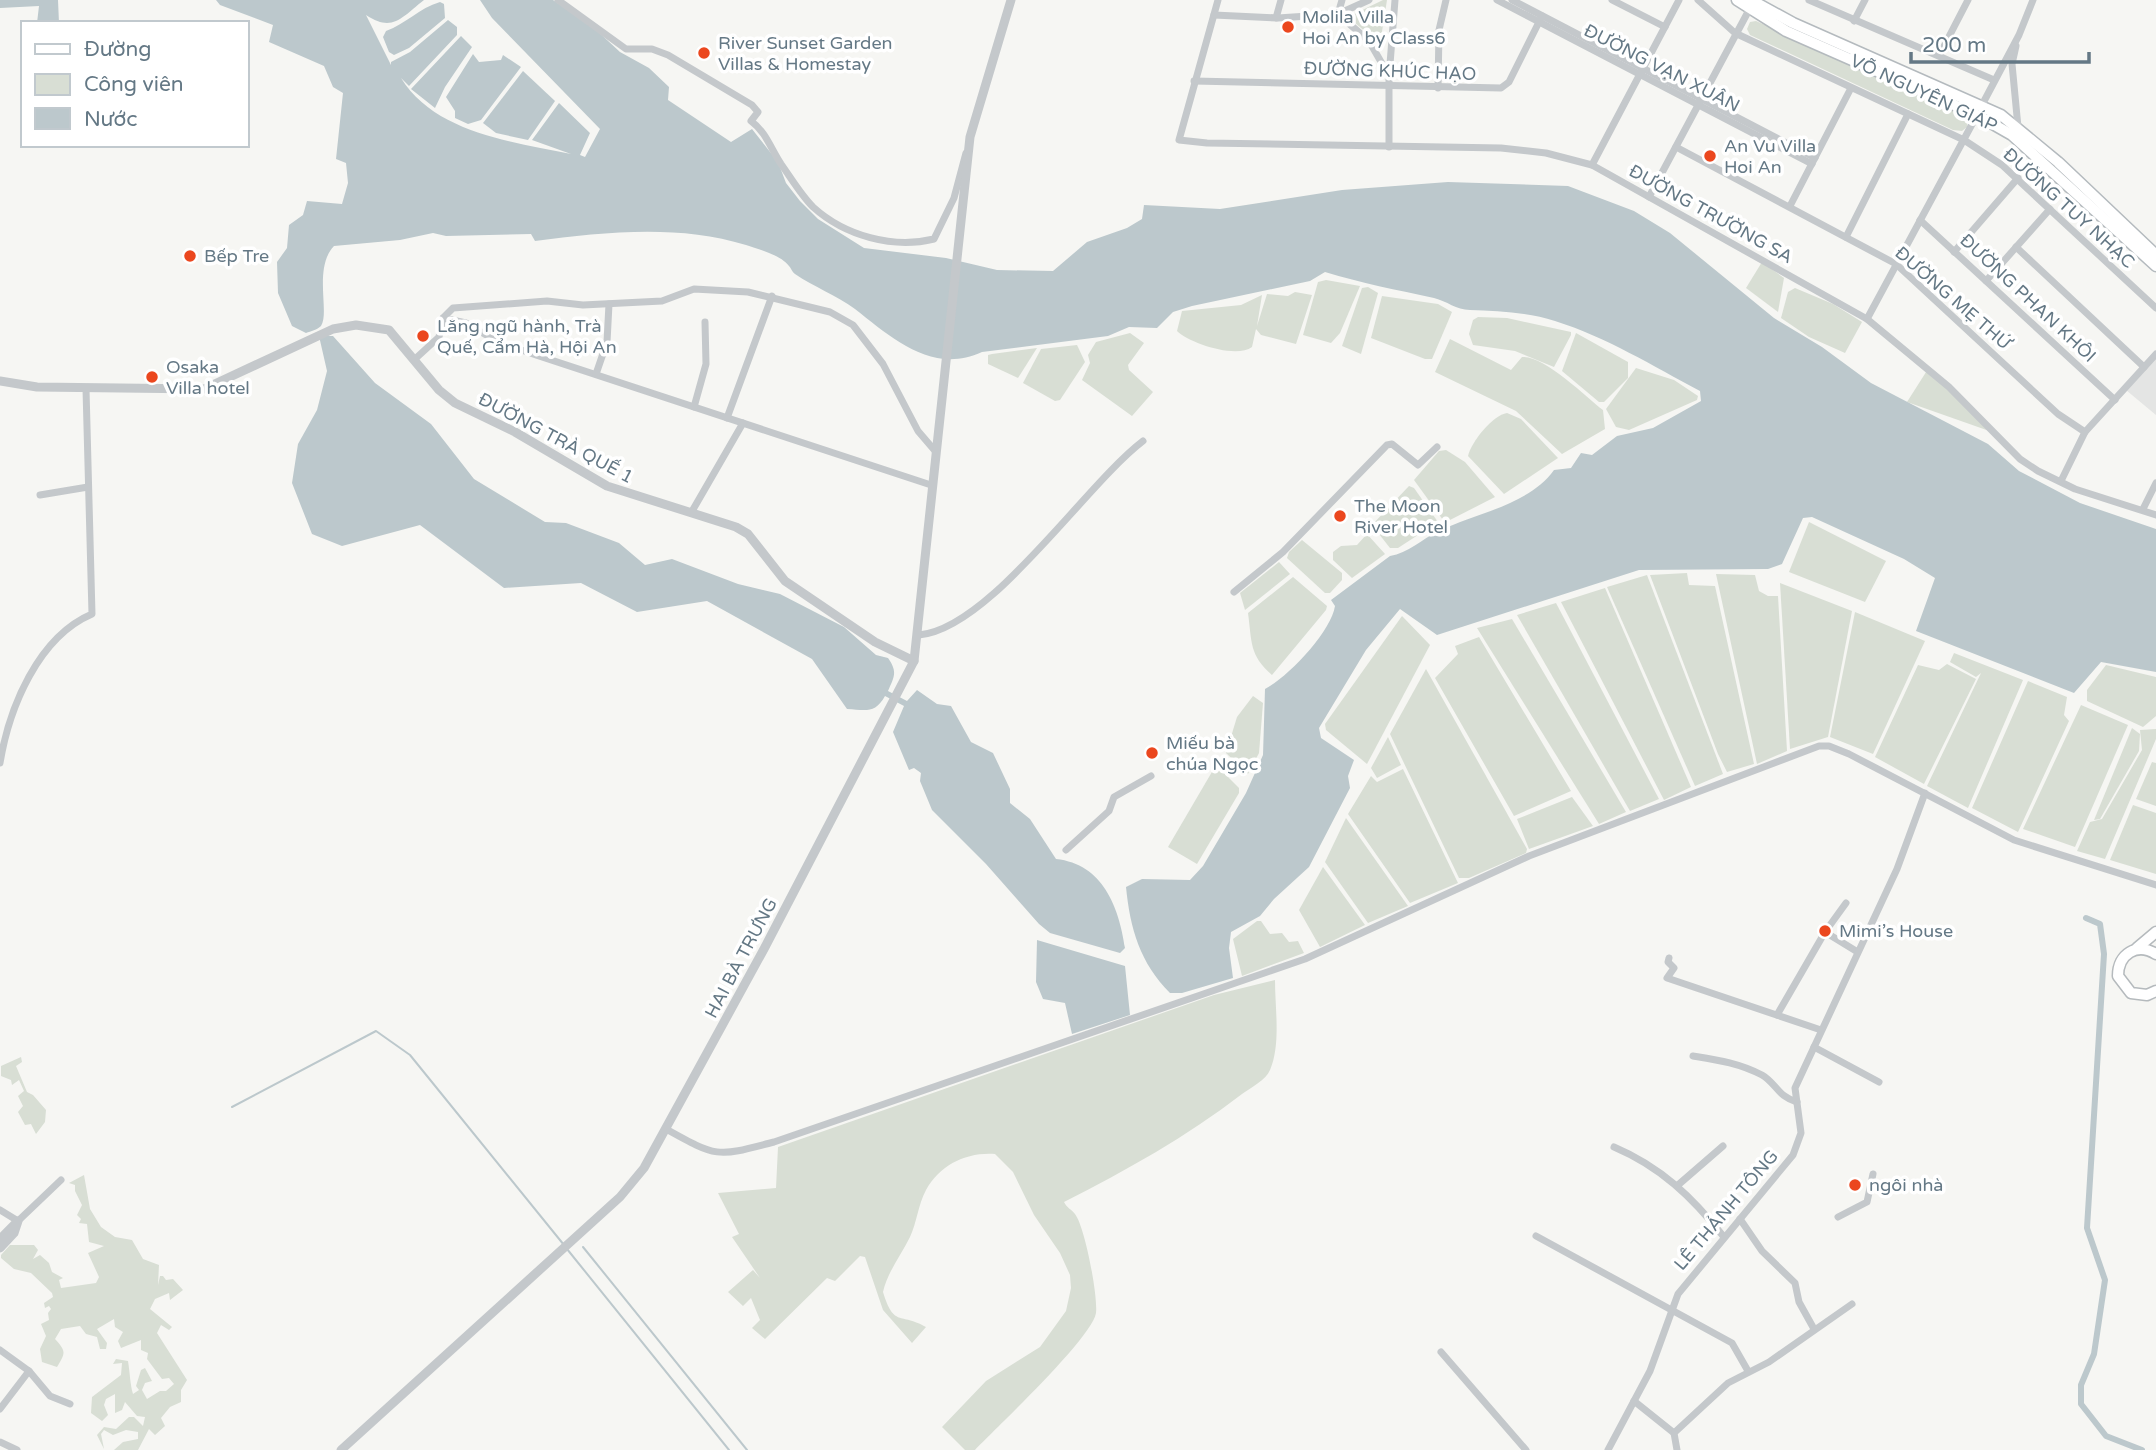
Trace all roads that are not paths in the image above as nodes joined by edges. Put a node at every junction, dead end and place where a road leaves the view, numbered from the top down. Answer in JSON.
{"nodes":[{"id":1,"x":558,"y":0,"type":"edge"},
{"id":2,"x":1011,"y":0,"type":"edge"},
{"id":3,"x":1218,"y":0,"type":"edge"},
{"id":4,"x":1281,"y":0,"type":"edge"},
{"id":5,"x":1342,"y":0,"type":"edge"},
{"id":6,"x":1369,"y":0,"type":"edge"},
{"id":7,"x":1395,"y":0,"type":"edge"},
{"id":8,"x":1446,"y":0,"type":"edge"},
{"id":9,"x":1497,"y":0,"type":"edge"},
{"id":10,"x":1511,"y":0,"type":"edge"},
{"id":11,"x":1612,"y":0,"type":"edge"},
{"id":12,"x":1679,"y":0,"type":"edge"},
{"id":13,"x":1698,"y":0,"type":"edge"},
{"id":14,"x":1737,"y":0,"type":"edge"},
{"id":15,"x":1811,"y":0,"type":"edge"},
{"id":16,"x":1865,"y":0,"type":"edge"},
{"id":17,"x":1968,"y":0,"type":"edge"},
{"id":18,"x":2033,"y":0,"type":"edge"},
{"id":19,"x":1752,"y":3,"type":"edge"},
{"id":20,"x":1338,"y":14,"type":"junction"},
{"id":21,"x":1214,"y":15,"type":"junction"},
{"id":22,"x":1276,"y":18,"type":"junction"},
{"id":23,"x":1540,"y":19,"type":"junction"},
{"id":24,"x":1854,"y":20,"type":"junction"},
{"id":25,"x":1665,"y":27,"type":"junction"},
{"id":26,"x":1735,"y":33,"type":"junction"},
{"id":27,"x":2018,"y":35,"type":"junction"},
{"id":28,"x":1940,"y":54,"type":"junction"},
{"id":29,"x":1642,"y":70,"type":"junction"},
{"id":30,"x":1389,"y":76,"type":"junction"},
{"id":31,"x":1994,"y":80,"type":"junction"},
{"id":32,"x":1194,"y":81,"type":"junction"},
{"id":33,"x":1389,"y":86,"type":"junction"},
{"id":34,"x":1438,"y":88,"type":"junction"},
{"id":35,"x":1851,"y":88,"type":"junction"},
{"id":36,"x":1701,"y":101,"type":"junction"},
{"id":37,"x":1979,"y":110,"type":"junction"},
{"id":38,"x":1908,"y":114,"type":"junction"},
{"id":39,"x":2018,"y":127,"type":"junction"},
{"id":40,"x":1964,"y":140,"type":"junction"},
{"id":41,"x":969,"y":146,"type":"junction"},
{"id":42,"x":1389,"y":147,"type":"junction"},
{"id":43,"x":1676,"y":147,"type":"junction"},
{"id":44,"x":1813,"y":161,"type":"junction"},
{"id":45,"x":1592,"y":164,"type":"junction"},
{"id":46,"x":2018,"y":178,"type":"junction"},
{"id":47,"x":1649,"y":197,"type":"junction"},
{"id":48,"x":1790,"y":206,"type":"junction"},
{"id":49,"x":2050,"y":209,"type":"junction"},
{"id":50,"x":1920,"y":220,"type":"junction"},
{"id":51,"x":1846,"y":237,"type":"junction"},
{"id":52,"x":2016,"y":247,"type":"junction"},
{"id":53,"x":1954,"y":252,"type":"junction"},
{"id":54,"x":2156,"y":255,"type":"edge"},
{"id":55,"x":1896,"y":264,"type":"junction"},
{"id":56,"x":2156,"y":266,"type":"edge"},
{"id":57,"x":1986,"y":281,"type":"junction"},
{"id":58,"x":772,"y":296,"type":"junction"},
{"id":59,"x":609,"y":304,"type":"junction"},
{"id":60,"x":2156,"y":308,"type":"edge"},
{"id":61,"x":443,"y":318,"type":"junction"},
{"id":62,"x":1867,"y":319,"type":"junction"},
{"id":63,"x":705,"y":322,"type":"dead end"},
{"id":64,"x":2156,"y":354,"type":"edge"},
{"id":65,"x":415,"y":359,"type":"junction"},
{"id":66,"x":2144,"y":367,"type":"junction"},
{"id":67,"x":596,"y":374,"type":"junction"},
{"id":68,"x":0,"y":381,"type":"edge"},
{"id":69,"x":86,"y":389,"type":"junction"},
{"id":70,"x":2115,"y":400,"type":"junction"},
{"id":71,"x":694,"y":407,"type":"junction"},
{"id":72,"x":727,"y":418,"type":"junction"},
{"id":73,"x":743,"y":423,"type":"junction"},
{"id":74,"x":2085,"y":432,"type":"junction"},
{"id":75,"x":1143,"y":441,"type":"dead end"},
{"id":76,"x":1437,"y":447,"type":"dead end"},
{"id":77,"x":936,"y":452,"type":"junction"},
{"id":78,"x":2061,"y":481,"type":"junction"},
{"id":79,"x":2156,"y":483,"type":"edge"},
{"id":80,"x":931,"y":485,"type":"junction"},
{"id":81,"x":88,"y":487,"type":"junction"},
{"id":82,"x":40,"y":495,"type":"dead end"},
{"id":83,"x":2143,"y":509,"type":"junction"},
{"id":84,"x":691,"y":513,"type":"junction"},
{"id":85,"x":2156,"y":515,"type":"edge"},
{"id":86,"x":1234,"y":592,"type":"dead end"},
{"id":87,"x":919,"y":635,"type":"junction"},
{"id":88,"x":914,"y":661,"type":"junction"},
{"id":89,"x":0,"y":763,"type":"edge"},
{"id":90,"x":1151,"y":776,"type":"dead end"},
{"id":91,"x":1925,"y":793,"type":"junction"},
{"id":92,"x":1066,"y":850,"type":"dead end"},
{"id":93,"x":2156,"y":885,"type":"edge"},
{"id":94,"x":1846,"y":903,"type":"dead end"},
{"id":95,"x":1825,"y":932,"type":"junction"},
{"id":96,"x":2156,"y":932,"type":"edge"},
{"id":97,"x":1856,"y":951,"type":"junction"},
{"id":98,"x":2131,"y":951,"type":"junction"},
{"id":99,"x":2156,"y":954,"type":"edge"},
{"id":100,"x":1669,"y":958,"type":"dead end"},
{"id":101,"x":2153,"y":994,"type":"edge"},
{"id":102,"x":1777,"y":1015,"type":"junction"},
{"id":103,"x":1821,"y":1030,"type":"junction"},
{"id":104,"x":1814,"y":1047,"type":"junction"},
{"id":105,"x":1693,"y":1056,"type":"dead end"},
{"id":106,"x":1880,"y":1082,"type":"dead end"},
{"id":107,"x":1797,"y":1102,"type":"junction"},
{"id":108,"x":666,"y":1129,"type":"junction"},
{"id":109,"x":1723,"y":1146,"type":"dead end"},
{"id":110,"x":1614,"y":1147,"type":"dead end"},
{"id":111,"x":1873,"y":1174,"type":"dead end"},
{"id":112,"x":61,"y":1180,"type":"dead end"},
{"id":113,"x":1678,"y":1185,"type":"junction"},
{"id":114,"x":0,"y":1210,"type":"edge"},
{"id":115,"x":1838,"y":1217,"type":"dead end"},
{"id":116,"x":1740,"y":1219,"type":"junction"},
{"id":117,"x":18,"y":1220,"type":"junction"},
{"id":118,"x":1536,"y":1236,"type":"dead end"},
{"id":119,"x":1724,"y":1237,"type":"junction"},
{"id":120,"x":0,"y":1239,"type":"edge"},
{"id":121,"x":0,"y":1248,"type":"edge"},
{"id":122,"x":1852,"y":1304,"type":"dead end"},
{"id":123,"x":1673,"y":1308,"type":"junction"},
{"id":124,"x":1814,"y":1329,"type":"junction"},
{"id":125,"x":0,"y":1350,"type":"edge"},
{"id":126,"x":1441,"y":1352,"type":"dead end"},
{"id":127,"x":29,"y":1371,"type":"junction"},
{"id":128,"x":1748,"y":1371,"type":"junction"},
{"id":129,"x":1634,"y":1401,"type":"junction"},
{"id":130,"x":70,"y":1404,"type":"dead end"},
{"id":131,"x":0,"y":1409,"type":"edge"},
{"id":132,"x":1674,"y":1433,"type":"junction"},
{"id":133,"x":0,"y":1442,"type":"edge"},
{"id":134,"x":16,"y":1450,"type":"edge"},
{"id":135,"x":341,"y":1450,"type":"edge"},
{"id":136,"x":1526,"y":1450,"type":"edge"},
{"id":137,"x":1608,"y":1450,"type":"edge"},
{"id":138,"x":1677,"y":1450,"type":"edge"}],
"edges":[{"from":1,"to":41,"type":"street"},
{"from":2,"to":41,"type":"street"},
{"from":3,"to":21,"type":"street"},
{"from":4,"to":22,"type":"street"},
{"from":5,"to":20,"type":"street"},
{"from":6,"to":20,"type":"street"},
{"from":7,"to":30,"type":"street"},
{"from":8,"to":34,"type":"street"},
{"from":9,"to":23,"type":"street","name":"ĐƯỜNG VẠN XUÂN"},
{"from":10,"to":23,"type":"street","name":"ĐƯỜNG VẠN XUÂN"},
{"from":11,"to":25,"type":"street"},
{"from":12,"to":25,"type":"street"},
{"from":13,"to":26,"type":"street","name":"ĐƯỜNG TUY NHẠC"},
{"from":14,"to":19,"type":"main road","name":"VÕ NGUYÊN GIÁP"},
{"from":15,"to":24,"type":"street"},
{"from":16,"to":24,"type":"street"},
{"from":17,"to":28,"type":"street"},
{"from":18,"to":27,"type":"street"},
{"from":19,"to":26,"type":"street"},
{"from":19,"to":37,"type":"main road","name":"VÕ NGUYÊN GIÁP"},
{"from":20,"to":22,"type":"street"},
{"from":20,"to":30,"type":"street"},
{"from":21,"to":22,"type":"street"},
{"from":21,"to":32,"type":"street"},
{"from":23,"to":29,"type":"street","name":"ĐƯỜNG VẠN XUÂN"},
{"from":23,"to":34,"type":"street","name":"ĐƯỜNG KHÚC HẠO"},
{"from":24,"to":28,"type":"street"},
{"from":25,"to":29,"type":"street"},
{"from":26,"to":35,"type":"street","name":"ĐƯỜNG TUY NHẠC"},
{"from":26,"to":36,"type":"street"},
{"from":27,"to":31,"type":"street"},
{"from":27,"to":39,"type":"street"},
{"from":28,"to":31,"type":"street"},
{"from":29,"to":36,"type":"street","name":"ĐƯỜNG VẠN XUÂN"},
{"from":29,"to":45,"type":"street"},
{"from":30,"to":33,"type":"street"},
{"from":31,"to":37,"type":"street"},
{"from":32,"to":33,"type":"street","name":"ĐƯỜNG KHÚC HẠO"},
{"from":32,"to":42,"type":"street","name":"ĐƯỜNG TRƯỜNG SA"},
{"from":33,"to":34,"type":"street","name":"ĐƯỜNG KHÚC HẠO"},
{"from":33,"to":42,"type":"street"},
{"from":35,"to":38,"type":"street","name":"ĐƯỜNG TUY NHẠC"},
{"from":35,"to":44,"type":"street"},
{"from":36,"to":43,"type":"street"},
{"from":36,"to":44,"type":"street","name":"ĐƯỜNG VẠN XUÂN"},
{"from":37,"to":39,"type":"main road","name":"VÕ NGUYÊN GIÁP"},
{"from":37,"to":40,"type":"street"},
{"from":37,"to":56,"type":"main road","name":"VÕ NGUYÊN GIÁP"},
{"from":38,"to":40,"type":"street","name":"ĐƯỜNG TUY NHẠC"},
{"from":38,"to":51,"type":"street"},
{"from":39,"to":54,"type":"main road","name":"VÕ NGUYÊN GIÁP"},
{"from":40,"to":46,"type":"street","name":"ĐƯỜNG TUY NHẠC"},
{"from":40,"to":50,"type":"street"},
{"from":41,"to":77,"type":"street","name":"HAI BÀ TRƯNG"},
{"from":42,"to":45,"type":"street","name":"ĐƯỜNG TRƯỜNG SA"},
{"from":43,"to":47,"type":"street"},
{"from":43,"to":48,"type":"street","name":"ĐƯỜNG MẸ THỨ"},
{"from":44,"to":48,"type":"street"},
{"from":45,"to":47,"type":"street","name":"ĐƯỜNG TRƯỜNG SA"},
{"from":46,"to":49,"type":"street","name":"ĐƯỜNG TUY NHẠC"},
{"from":46,"to":53,"type":"street"},
{"from":47,"to":62,"type":"street","name":"ĐƯỜNG TRƯỜNG SA"},
{"from":48,"to":51,"type":"street","name":"ĐƯỜNG MẸ THỨ"},
{"from":49,"to":52,"type":"street"},
{"from":49,"to":60,"type":"street","name":"ĐƯỜNG TUY NHẠC"},
{"from":50,"to":53,"type":"street","name":"ĐƯỜNG PHAN KHÔI"},
{"from":50,"to":55,"type":"street"},
{"from":51,"to":55,"type":"street","name":"ĐƯỜNG MẸ THỨ"},
{"from":52,"to":57,"type":"street"},
{"from":52,"to":66,"type":"street"},
{"from":53,"to":57,"type":"street","name":"ĐƯỜNG PHAN KHÔI"},
{"from":55,"to":62,"type":"street"},
{"from":55,"to":74,"type":"street","name":"ĐƯỜNG MẸ THỨ"},
{"from":57,"to":70,"type":"street","name":"ĐƯỜNG PHAN KHÔI"},
{"from":58,"to":59,"type":"street"},
{"from":58,"to":72,"type":"street"},
{"from":58,"to":77,"type":"street"},
{"from":59,"to":61,"type":"street"},
{"from":59,"to":67,"type":"street"},
{"from":61,"to":65,"type":"street"},
{"from":61,"to":67,"type":"street"},
{"from":62,"to":78,"type":"street","name":"ĐƯỜNG TRƯỜNG SA"},
{"from":63,"to":71,"type":"street"},
{"from":64,"to":66,"type":"street"},
{"from":65,"to":69,"type":"street","name":"ĐƯỜNG TRÀ QUẾ 1"},
{"from":65,"to":84,"type":"street","name":"ĐƯỜNG TRÀ QUẾ 1"},
{"from":66,"to":70,"type":"street"},
{"from":67,"to":71,"type":"street"},
{"from":68,"to":69,"type":"street"},
{"from":69,"to":81,"type":"street"},
{"from":70,"to":74,"type":"street"},
{"from":71,"to":72,"type":"street"},
{"from":72,"to":73,"type":"street"},
{"from":73,"to":80,"type":"street"},
{"from":73,"to":84,"type":"street"},
{"from":74,"to":78,"type":"street"},
{"from":75,"to":87,"type":"street"},
{"from":76,"to":86,"type":"street"},
{"from":77,"to":80,"type":"street","name":"HAI BÀ TRƯNG"},
{"from":78,"to":83,"type":"street","name":"ĐƯỜNG TRƯỜNG SA"},
{"from":79,"to":83,"type":"street"},
{"from":80,"to":87,"type":"street","name":"HAI BÀ TRƯNG"},
{"from":81,"to":82,"type":"street"},
{"from":81,"to":89,"type":"street"},
{"from":83,"to":85,"type":"street","name":"ĐƯỜNG TRƯỜNG SA"},
{"from":84,"to":88,"type":"street","name":"ĐƯỜNG TRÀ QUẾ 1"},
{"from":87,"to":88,"type":"street","name":"HAI BÀ TRƯNG"},
{"from":88,"to":108,"type":"street","name":"HAI BÀ TRƯNG"},
{"from":90,"to":92,"type":"street"},
{"from":91,"to":93,"type":"street"},
{"from":91,"to":97,"type":"street","name":"LÊ THÁNH TÔNG"},
{"from":91,"to":108,"type":"street"},
{"from":94,"to":95,"type":"street"},
{"from":95,"to":97,"type":"street"},
{"from":95,"to":102,"type":"street"},
{"from":96,"to":98,"type":"main road"},
{"from":97,"to":103,"type":"street","name":"LÊ THÁNH TÔNG"},
{"from":98,"to":99,"type":"main road"},
{"from":98,"to":101,"type":"main road"},
{"from":100,"to":102,"type":"street"},
{"from":102,"to":103,"type":"street"},
{"from":103,"to":104,"type":"street","name":"LÊ THÁNH TÔNG"},
{"from":104,"to":106,"type":"street"},
{"from":104,"to":107,"type":"street","name":"LÊ THÁNH TÔNG"},
{"from":105,"to":107,"type":"street"},
{"from":107,"to":116,"type":"street","name":"LÊ THÁNH TÔNG"},
{"from":108,"to":135,"type":"street","name":"HAI BÀ TRƯNG"},
{"from":109,"to":113,"type":"street"},
{"from":110,"to":113,"type":"street"},
{"from":111,"to":115,"type":"street"},
{"from":112,"to":117,"type":"street"},
{"from":113,"to":119,"type":"street"},
{"from":114,"to":117,"type":"street"},
{"from":116,"to":119,"type":"street","name":"LÊ THÁNH TÔNG"},
{"from":116,"to":124,"type":"street"},
{"from":117,"to":120,"type":"street"},
{"from":117,"to":121,"type":"street"},
{"from":118,"to":123,"type":"street"},
{"from":119,"to":123,"type":"street","name":"LÊ THÁNH TÔNG"},
{"from":122,"to":124,"type":"street"},
{"from":123,"to":128,"type":"street"},
{"from":123,"to":129,"type":"street","name":"LÊ THÁNH TÔNG"},
{"from":124,"to":128,"type":"street"},
{"from":125,"to":127,"type":"street"},
{"from":126,"to":136,"type":"street"},
{"from":127,"to":130,"type":"street"},
{"from":127,"to":131,"type":"street"},
{"from":128,"to":132,"type":"street"},
{"from":129,"to":132,"type":"street"},
{"from":129,"to":137,"type":"street","name":"LÊ THÁNH TÔNG"},
{"from":132,"to":138,"type":"street"},
{"from":133,"to":134,"type":"street"}]}
